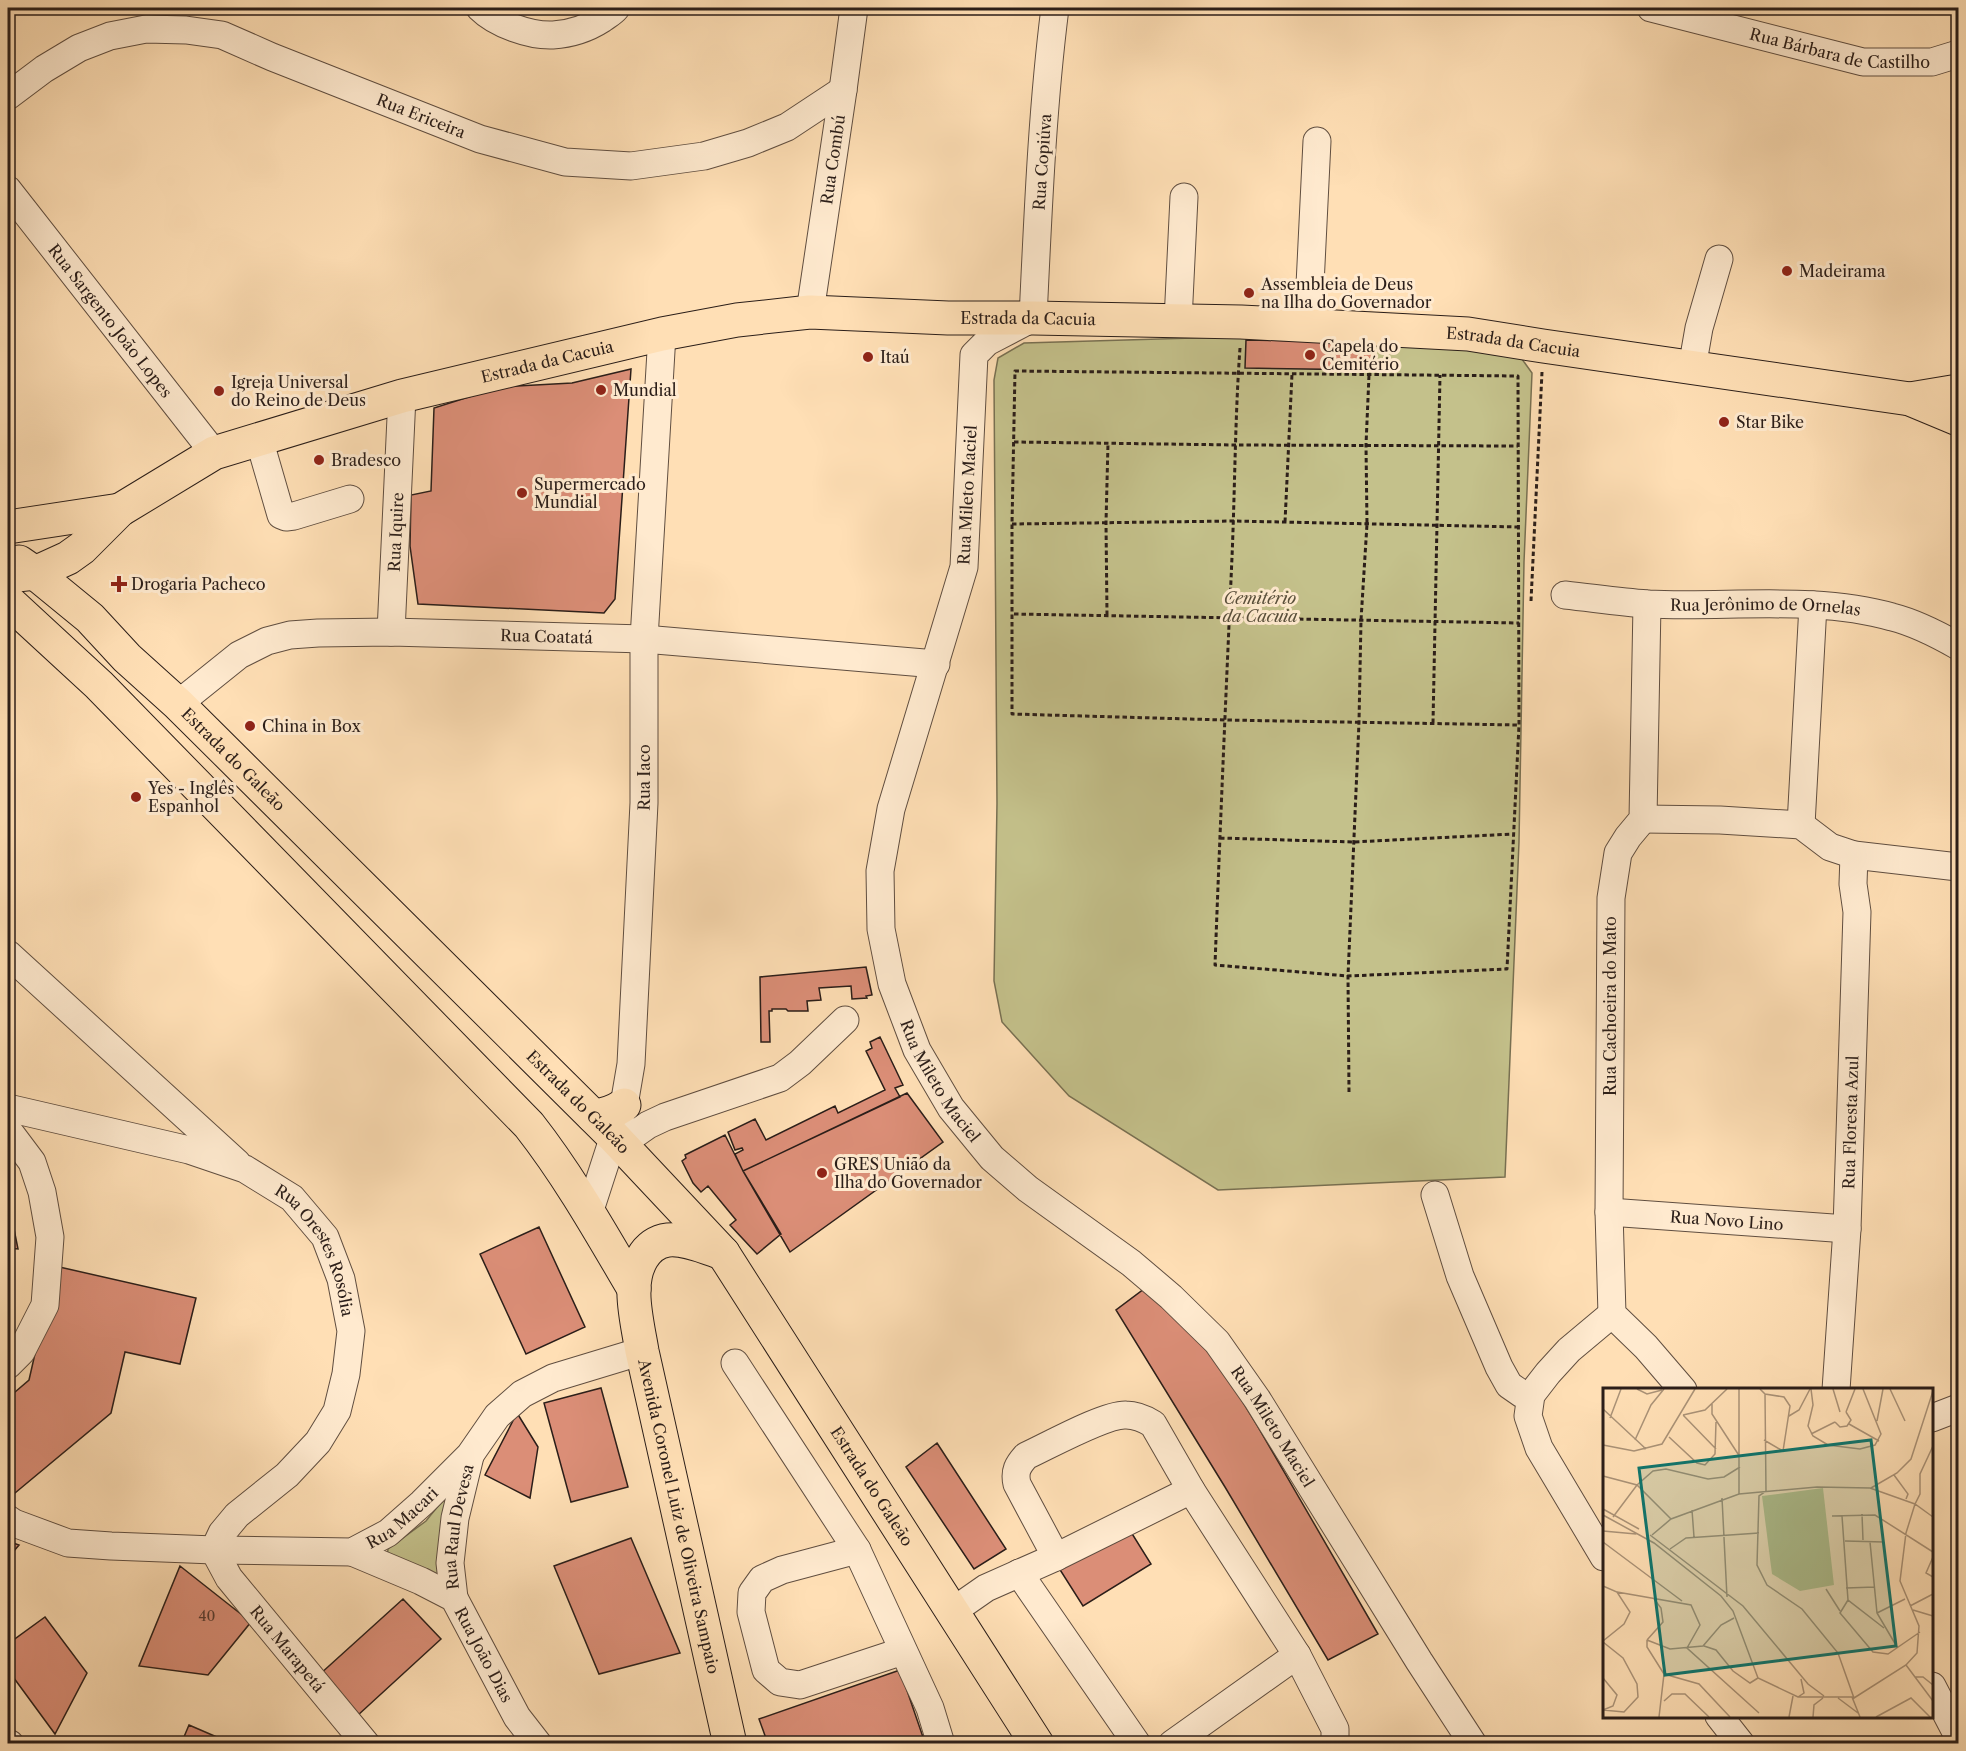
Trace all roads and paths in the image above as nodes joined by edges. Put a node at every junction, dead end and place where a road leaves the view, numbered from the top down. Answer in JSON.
{"nodes":[{"id":1,"x":480,"y":8,"type":"edge"},
{"id":2,"x":616,"y":8,"type":"edge"},
{"id":3,"x":853,"y":8,"type":"edge"},
{"id":4,"x":1055,"y":8,"type":"edge"},
{"id":5,"x":1651,"y":8,"type":"edge"},
{"id":6,"x":1959,"y":54,"type":"edge"},
{"id":7,"x":843,"y":90,"type":"junction"},
{"id":8,"x":8,"y":96,"type":"edge"},
{"id":9,"x":1317,"y":141,"type":"dead end"},
{"id":10,"x":8,"y":190,"type":"edge"},
{"id":11,"x":1184,"y":197,"type":"dead end"},
{"id":12,"x":1719,"y":259,"type":"dead end"},
{"id":13,"x":810,"y":312,"type":"junction"},
{"id":14,"x":948,"y":318,"type":"junction"},
{"id":15,"x":1034,"y":318,"type":"junction"},
{"id":16,"x":1178,"y":321,"type":"junction"},
{"id":17,"x":1241,"y":322,"type":"junction"},
{"id":18,"x":1308,"y":326,"type":"junction"},
{"id":19,"x":662,"y":334,"type":"junction"},
{"id":20,"x":1543,"y":346,"type":"junction"},
{"id":21,"x":974,"y":355,"type":"junction"},
{"id":22,"x":1692,"y":368,"type":"junction"},
{"id":23,"x":1239,"y":373,"type":"junction"},
{"id":24,"x":1292,"y":374,"type":"junction"},
{"id":25,"x":1369,"y":374,"type":"junction"},
{"id":26,"x":1440,"y":375,"type":"junction"},
{"id":27,"x":1959,"y":391,"type":"edge"},
{"id":28,"x":402,"y":396,"type":"junction"},
{"id":29,"x":1910,"y":399,"type":"junction"},
{"id":30,"x":1959,"y":419,"type":"edge"},
{"id":31,"x":259,"y":439,"type":"junction"},
{"id":32,"x":1014,"y":442,"type":"junction"},
{"id":33,"x":1108,"y":443,"type":"junction"},
{"id":34,"x":1237,"y":445,"type":"junction"},
{"id":35,"x":1288,"y":445,"type":"junction"},
{"id":36,"x":1366,"y":445,"type":"junction"},
{"id":37,"x":1439,"y":446,"type":"junction"},
{"id":38,"x":1518,"y":446,"type":"junction"},
{"id":39,"x":214,"y":453,"type":"junction"},
{"id":40,"x":350,"y":499,"type":"dead end"},
{"id":41,"x":120,"y":510,"type":"junction"},
{"id":42,"x":1233,"y":521,"type":"junction"},
{"id":43,"x":1285,"y":522,"type":"junction"},
{"id":44,"x":1106,"y":523,"type":"junction"},
{"id":45,"x":1012,"y":524,"type":"junction"},
{"id":46,"x":1367,"y":524,"type":"junction"},
{"id":47,"x":1437,"y":526,"type":"junction"},
{"id":48,"x":1519,"y":527,"type":"junction"},
{"id":49,"x":8,"y":528,"type":"edge"},
{"id":50,"x":8,"y":554,"type":"edge"},
{"id":51,"x":21,"y":574,"type":"edge"},
{"id":52,"x":1565,"y":595,"type":"dead end"},
{"id":53,"x":8,"y":601,"type":"edge"},
{"id":54,"x":1531,"y":601,"type":"dead end"},
{"id":55,"x":1647,"y":603,"type":"junction"},
{"id":56,"x":1813,"y":605,"type":"junction"},
{"id":57,"x":1013,"y":614,"type":"junction"},
{"id":58,"x":1107,"y":615,"type":"junction"},
{"id":59,"x":1229,"y":617,"type":"junction"},
{"id":60,"x":1361,"y":620,"type":"junction"},
{"id":61,"x":1435,"y":621,"type":"junction"},
{"id":62,"x":1519,"y":622,"type":"junction"},
{"id":63,"x":391,"y":632,"type":"junction"},
{"id":64,"x":644,"y":639,"type":"junction"},
{"id":65,"x":1959,"y":646,"type":"edge"},
{"id":66,"x":127,"y":658,"type":"junction"},
{"id":67,"x":936,"y":664,"type":"junction"},
{"id":68,"x":99,"y":685,"type":"junction"},
{"id":69,"x":178,"y":705,"type":"junction"},
{"id":70,"x":1225,"y":720,"type":"junction"},
{"id":71,"x":1359,"y":722,"type":"junction"},
{"id":72,"x":1433,"y":723,"type":"junction"},
{"id":73,"x":1519,"y":725,"type":"junction"},
{"id":74,"x":1643,"y":819,"type":"junction"},
{"id":75,"x":1801,"y":825,"type":"junction"},
{"id":76,"x":1514,"y":834,"type":"junction"},
{"id":77,"x":1220,"y":838,"type":"junction"},
{"id":78,"x":1353,"y":842,"type":"junction"},
{"id":79,"x":1854,"y":855,"type":"junction"},
{"id":80,"x":1959,"y":867,"type":"edge"},
{"id":81,"x":8,"y":954,"type":"edge"},
{"id":82,"x":1348,"y":976,"type":"junction"},
{"id":83,"x":845,"y":1020,"type":"dead end"},
{"id":84,"x":1349,"y":1092,"type":"dead end"},
{"id":85,"x":624,"y":1105,"type":"joint"},
{"id":86,"x":8,"y":1108,"type":"edge"},
{"id":87,"x":8,"y":1130,"type":"edge"},
{"id":88,"x":609,"y":1132,"type":"junction"},
{"id":89,"x":245,"y":1169,"type":"junction"},
{"id":90,"x":1435,"y":1195,"type":"dead end"},
{"id":91,"x":1609,"y":1212,"type":"junction"},
{"id":92,"x":589,"y":1213,"type":"junction"},
{"id":93,"x":1847,"y":1229,"type":"junction"},
{"id":94,"x":723,"y":1253,"type":"junction"},
{"id":95,"x":634,"y":1289,"type":"junction"},
{"id":96,"x":1612,"y":1314,"type":"junction"},
{"id":97,"x":642,"y":1351,"type":"junction"},
{"id":98,"x":735,"y":1363,"type":"dead end"},
{"id":99,"x":8,"y":1365,"type":"edge"},
{"id":100,"x":1682,"y":1388,"type":"edge"},
{"id":101,"x":1836,"y":1388,"type":"edge"},
{"id":102,"x":1531,"y":1395,"type":"junction"},
{"id":103,"x":1959,"y":1408,"type":"edge"},
{"id":104,"x":1933,"y":1418,"type":"edge"},
{"id":105,"x":470,"y":1455,"type":"junction"},
{"id":106,"x":1191,"y":1490,"type":"junction"},
{"id":107,"x":8,"y":1519,"type":"edge"},
{"id":108,"x":214,"y":1550,"type":"junction"},
{"id":109,"x":857,"y":1550,"type":"junction"},
{"id":110,"x":351,"y":1552,"type":"junction"},
{"id":111,"x":1603,"y":1554,"type":"edge"},
{"id":112,"x":1056,"y":1557,"type":"junction"},
{"id":113,"x":1019,"y":1573,"type":"junction"},
{"id":114,"x":454,"y":1598,"type":"junction"},
{"id":115,"x":952,"y":1611,"type":"junction"},
{"id":116,"x":903,"y":1651,"type":"junction"},
{"id":117,"x":1297,"y":1655,"type":"junction"},
{"id":118,"x":1933,"y":1688,"type":"edge"},
{"id":119,"x":1721,"y":1718,"type":"edge"},
{"id":120,"x":1959,"y":1736,"type":"edge"},
{"id":121,"x":366,"y":1743,"type":"edge"},
{"id":122,"x":538,"y":1743,"type":"edge"},
{"id":123,"x":730,"y":1743,"type":"edge"},
{"id":124,"x":941,"y":1743,"type":"edge"},
{"id":125,"x":1037,"y":1743,"type":"edge"},
{"id":126,"x":1137,"y":1743,"type":"edge"},
{"id":127,"x":1172,"y":1743,"type":"edge"},
{"id":128,"x":1335,"y":1743,"type":"edge"},
{"id":129,"x":1473,"y":1743,"type":"edge"},
{"id":130,"x":1741,"y":1743,"type":"edge"}],
"edges":[{"from":1,"to":2,"type":"street"},
{"from":3,"to":7,"type":"street","name":"Rua Combú"},
{"from":4,"to":15,"type":"street","name":"Rua Copiúva"},
{"from":5,"to":6,"type":"street","name":"Rua Bárbara de Castilho"},
{"from":7,"to":8,"type":"street","name":"Rua Ericeira"},
{"from":7,"to":13,"type":"street","name":"Rua Combú"},
{"from":9,"to":18,"type":"street"},
{"from":10,"to":39,"type":"street","name":"Rua Sargento João Lopes"},
{"from":11,"to":16,"type":"street"},
{"from":12,"to":22,"type":"street"},
{"from":13,"to":14,"type":"main road","name":"Estrada da Cacuia"},
{"from":13,"to":19,"type":"main road","name":"Estrada da Cacuia"},
{"from":14,"to":15,"type":"main road","name":"Estrada da Cacuia"},
{"from":14,"to":21,"type":"street"},
{"from":15,"to":16,"type":"main road","name":"Estrada da Cacuia"},
{"from":15,"to":21,"type":"street"},
{"from":16,"to":17,"type":"main road","name":"Estrada da Cacuia"},
{"from":17,"to":18,"type":"main road","name":"Estrada da Cacuia"},
{"from":17,"to":23,"type":"path"},
{"from":18,"to":20,"type":"main road","name":"Estrada da Cacuia"},
{"from":19,"to":28,"type":"main road","name":"Estrada da Cacuia"},
{"from":19,"to":64,"type":"street","name":"Rua Iaco"},
{"from":20,"to":22,"type":"main road","name":"Estrada da Cacuia"},
{"from":20,"to":54,"type":"path"},
{"from":21,"to":67,"type":"street","name":"Rua Mileto Maciel"},
{"from":22,"to":29,"type":"main road","name":"Estrada da Cacuia"},
{"from":23,"to":24,"type":"path"},
{"from":23,"to":32,"type":"path"},
{"from":23,"to":34,"type":"path"},
{"from":24,"to":25,"type":"path"},
{"from":24,"to":35,"type":"path"},
{"from":25,"to":26,"type":"path"},
{"from":25,"to":36,"type":"path"},
{"from":26,"to":37,"type":"path"},
{"from":26,"to":38,"type":"path"},
{"from":27,"to":29,"type":"main road"},
{"from":28,"to":31,"type":"main road","name":"Estrada da Cacuia"},
{"from":28,"to":63,"type":"street","name":"Rua Iquire"},
{"from":29,"to":30,"type":"main road","name":"Estrada da Cacuia"},
{"from":31,"to":39,"type":"main road","name":"Estrada da Cacuia"},
{"from":31,"to":40,"type":"street"},
{"from":32,"to":33,"type":"path"},
{"from":32,"to":45,"type":"path"},
{"from":33,"to":34,"type":"path"},
{"from":33,"to":44,"type":"path"},
{"from":34,"to":35,"type":"path"},
{"from":34,"to":42,"type":"path"},
{"from":35,"to":36,"type":"path"},
{"from":35,"to":43,"type":"path"},
{"from":36,"to":37,"type":"path"},
{"from":36,"to":46,"type":"path"},
{"from":37,"to":38,"type":"path"},
{"from":37,"to":47,"type":"path"},
{"from":38,"to":48,"type":"path"},
{"from":39,"to":41,"type":"main road","name":"Estrada da Cacuia"},
{"from":41,"to":49,"type":"main road","name":"Estrada da Cacuia"},
{"from":41,"to":51,"type":"main road","name":"Estrada da Cacuia"},
{"from":42,"to":43,"type":"path"},
{"from":42,"to":44,"type":"path"},
{"from":42,"to":59,"type":"path"},
{"from":43,"to":46,"type":"path"},
{"from":44,"to":45,"type":"path"},
{"from":44,"to":58,"type":"path"},
{"from":45,"to":57,"type":"path"},
{"from":46,"to":47,"type":"path"},
{"from":46,"to":60,"type":"path"},
{"from":47,"to":48,"type":"path"},
{"from":47,"to":61,"type":"path"},
{"from":48,"to":62,"type":"path"},
{"from":50,"to":51,"type":"main road","name":"Estrada do Galeão"},
{"from":51,"to":66,"type":"main road","name":"Estrada do Galeão"},
{"from":52,"to":55,"type":"street","name":"Rua Jerônimo de Ornelas"},
{"from":53,"to":68,"type":"main road"},
{"from":55,"to":56,"type":"street","name":"Rua Jerônimo de Ornelas"},
{"from":55,"to":74,"type":"street"},
{"from":56,"to":65,"type":"street","name":"Rua Jerônimo de Ornelas"},
{"from":56,"to":75,"type":"street"},
{"from":57,"to":58,"type":"path"},
{"from":57,"to":70,"type":"path"},
{"from":58,"to":59,"type":"path"},
{"from":59,"to":60,"type":"path"},
{"from":59,"to":70,"type":"path"},
{"from":60,"to":61,"type":"path"},
{"from":60,"to":71,"type":"path"},
{"from":61,"to":62,"type":"path"},
{"from":61,"to":72,"type":"path"},
{"from":62,"to":73,"type":"path"},
{"from":63,"to":64,"type":"street","name":"Rua Coatatá"},
{"from":63,"to":69,"type":"street","name":"Rua Coatatá"},
{"from":64,"to":67,"type":"street","name":"Rua Coatatá"},
{"from":64,"to":85,"type":"street","name":"Rua Iaco"},
{"from":66,"to":68,"type":"main road"},
{"from":66,"to":69,"type":"main road","name":"Estrada do Galeão"},
{"from":67,"to":129,"type":"street","name":"Rua Mileto Maciel"},
{"from":68,"to":92,"type":"main road"},
{"from":69,"to":88,"type":"main road","name":"Estrada do Galeão"},
{"from":70,"to":71,"type":"path"},
{"from":70,"to":77,"type":"path"},
{"from":71,"to":72,"type":"path"},
{"from":71,"to":78,"type":"path"},
{"from":72,"to":73,"type":"path"},
{"from":73,"to":76,"type":"path"},
{"from":74,"to":75,"type":"street"},
{"from":74,"to":91,"type":"street","name":"Rua Cachoeira do Mato"},
{"from":75,"to":79,"type":"street"},
{"from":76,"to":78,"type":"path"},
{"from":76,"to":82,"type":"path"},
{"from":77,"to":78,"type":"path"},
{"from":77,"to":82,"type":"path"},
{"from":78,"to":82,"type":"path"},
{"from":79,"to":80,"type":"street"},
{"from":79,"to":93,"type":"street","name":"Rua Floresta Azul"},
{"from":81,"to":89,"type":"street"},
{"from":82,"to":84,"type":"path"},
{"from":83,"to":88,"type":"street"},
{"from":85,"to":88,"type":"main road"},
{"from":86,"to":89,"type":"street","name":"Rua Orestes Rosólia"},
{"from":87,"to":99,"type":"street"},
{"from":88,"to":92,"type":"street"},
{"from":88,"to":94,"type":"main road","name":"Estrada do Galeão"},
{"from":89,"to":108,"type":"street","name":"Rua Orestes Rosólia"},
{"from":90,"to":102,"type":"street"},
{"from":91,"to":93,"type":"street","name":"Rua Novo Lino"},
{"from":91,"to":96,"type":"street","name":"Rua Cachoeira do Mato"},
{"from":92,"to":95,"type":"main road"},
{"from":93,"to":101,"type":"street","name":"Rua Floresta Azul"},
{"from":94,"to":95,"type":"main road"},
{"from":94,"to":115,"type":"main road","name":"Estrada do Galeão"},
{"from":95,"to":97,"type":"main road","name":"Avenida Coronel Luiz de Oliveira Sampaio"},
{"from":96,"to":100,"type":"street"},
{"from":96,"to":102,"type":"street"},
{"from":97,"to":105,"type":"street","name":"Rua Macari"},
{"from":97,"to":123,"type":"main road","name":"Avenida Coronel Luiz de Oliveira Sampaio"},
{"from":98,"to":109,"type":"street"},
{"from":102,"to":111,"type":"street"},
{"from":103,"to":104,"type":"street"},
{"from":105,"to":110,"type":"street","name":"Rua Macari"},
{"from":105,"to":114,"type":"street","name":"Rua Raul Devesa"},
{"from":106,"to":112,"type":"street"},
{"from":106,"to":112,"type":"street"},
{"from":106,"to":117,"type":"street"},
{"from":107,"to":108,"type":"street","name":"Rua Macari"},
{"from":108,"to":110,"type":"street","name":"Rua Macari"},
{"from":108,"to":121,"type":"street","name":"Rua Marapetá"},
{"from":109,"to":116,"type":"street"},
{"from":109,"to":116,"type":"street"},
{"from":110,"to":114,"type":"street","name":"Rua João Dias"},
{"from":112,"to":113,"type":"street"},
{"from":113,"to":115,"type":"street"},
{"from":113,"to":126,"type":"street"},
{"from":114,"to":122,"type":"street","name":"Rua João Dias"},
{"from":115,"to":125,"type":"main road","name":"Estrada do Galeão"},
{"from":116,"to":124,"type":"street"},
{"from":117,"to":127,"type":"street"},
{"from":117,"to":128,"type":"street"},
{"from":118,"to":120,"type":"street"},
{"from":119,"to":130,"type":"street"}]}
